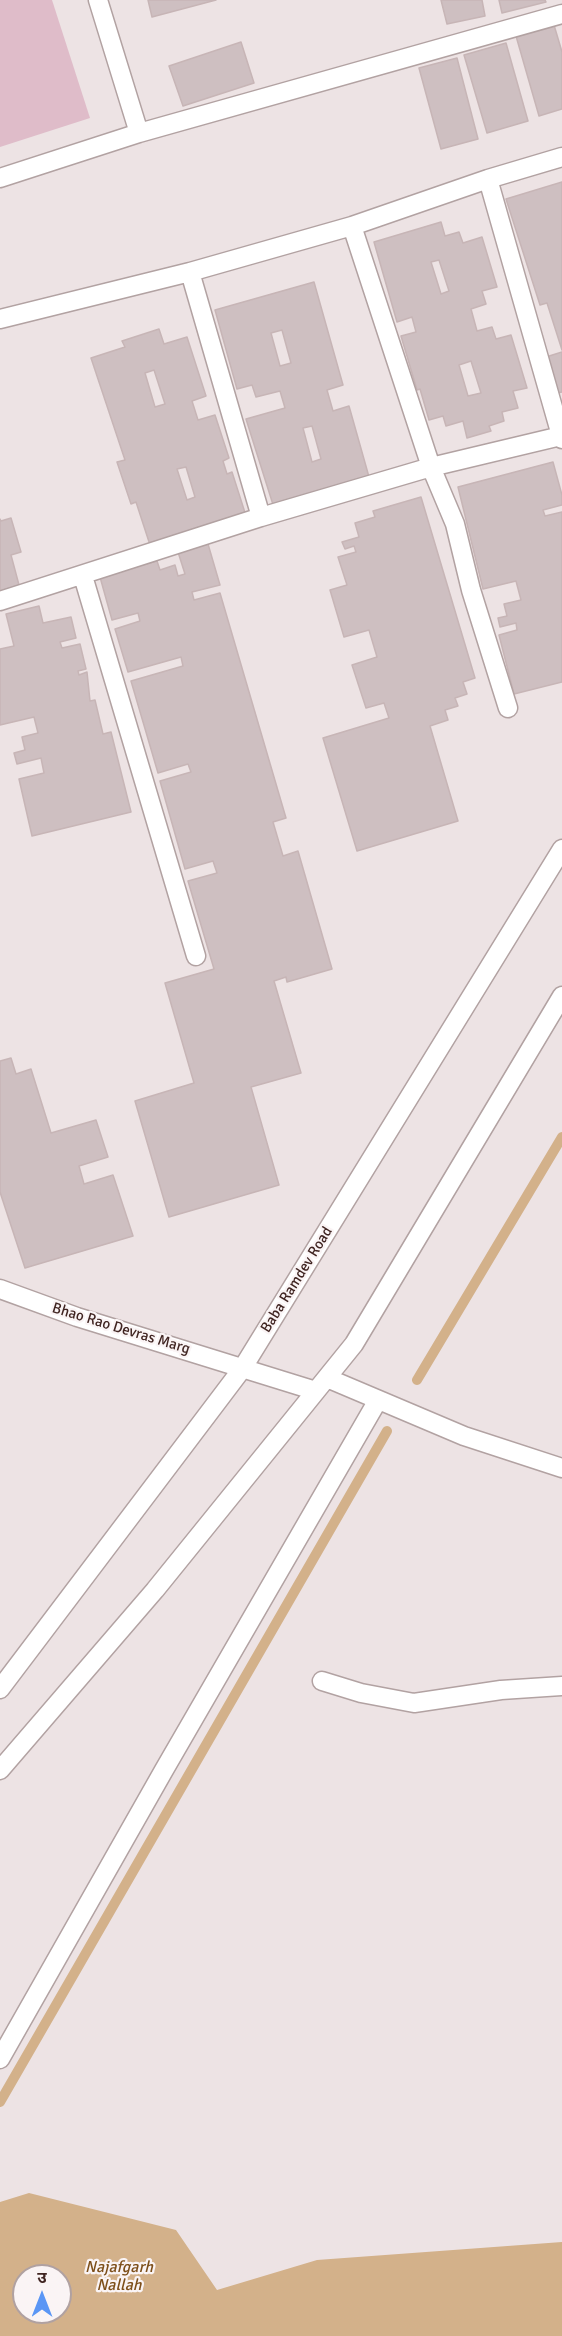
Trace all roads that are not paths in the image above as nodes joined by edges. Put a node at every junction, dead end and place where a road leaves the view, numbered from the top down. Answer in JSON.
{"nodes":[{"id":1,"x":98,"y":0,"type":"edge"},
{"id":2,"x":562,"y":14,"type":"edge"},
{"id":3,"x":139,"y":133,"type":"junction"},
{"id":4,"x":562,"y":157,"type":"edge"},
{"id":5,"x":0,"y":178,"type":"edge"},
{"id":6,"x":488,"y":179,"type":"junction"},
{"id":7,"x":352,"y":226,"type":"junction"},
{"id":8,"x":190,"y":272,"type":"junction"},
{"id":9,"x":0,"y":319,"type":"edge"},
{"id":10,"x":562,"y":438,"type":"edge"},
{"id":11,"x":431,"y":467,"type":"junction"},
{"id":12,"x":261,"y":517,"type":"junction"},
{"id":13,"x":82,"y":576,"type":"junction"},
{"id":14,"x":0,"y":601,"type":"edge"},
{"id":15,"x":508,"y":708,"type":"dead end"},
{"id":16,"x":562,"y":849,"type":"edge"},
{"id":17,"x":196,"y":956,"type":"dead end"},
{"id":18,"x":562,"y":996,"type":"edge"},
{"id":19,"x":0,"y":1289,"type":"edge"},
{"id":20,"x":242,"y":1369,"type":"junction"},
{"id":21,"x":321,"y":1384,"type":"junction"},
{"id":22,"x":378,"y":1400,"type":"junction"},
{"id":23,"x":562,"y":1468,"type":"edge"},
{"id":24,"x":322,"y":1681,"type":"dead end"},
{"id":25,"x":562,"y":1686,"type":"edge"},
{"id":26,"x":0,"y":1689,"type":"edge"},
{"id":27,"x":0,"y":1770,"type":"edge"},
{"id":28,"x":0,"y":2059,"type":"edge"}],
"edges":[{"from":1,"to":3,"type":"street"},
{"from":2,"to":3,"type":"street"},
{"from":3,"to":5,"type":"street"},
{"from":4,"to":6,"type":"street"},
{"from":6,"to":7,"type":"street"},
{"from":6,"to":10,"type":"street"},
{"from":7,"to":8,"type":"street"},
{"from":7,"to":11,"type":"street"},
{"from":8,"to":9,"type":"street"},
{"from":8,"to":12,"type":"street"},
{"from":10,"to":11,"type":"street"},
{"from":11,"to":12,"type":"street"},
{"from":11,"to":15,"type":"street"},
{"from":12,"to":13,"type":"street"},
{"from":13,"to":14,"type":"street"},
{"from":13,"to":17,"type":"street"},
{"from":16,"to":20,"type":"street","name":"Baba Ramdev Road"},
{"from":18,"to":21,"type":"street"},
{"from":19,"to":20,"type":"street","name":"Bhao Rao Devras Marg"},
{"from":20,"to":21,"type":"street","name":"Bhao Rao Devras Marg"},
{"from":20,"to":26,"type":"street","name":"Baba Ramdev Road"},
{"from":21,"to":22,"type":"street","name":"Bhao Rao Devras Marg"},
{"from":21,"to":27,"type":"street"},
{"from":22,"to":23,"type":"street","name":"Bhao Rao Devras Marg"},
{"from":22,"to":28,"type":"street"},
{"from":24,"to":25,"type":"street"}]}
